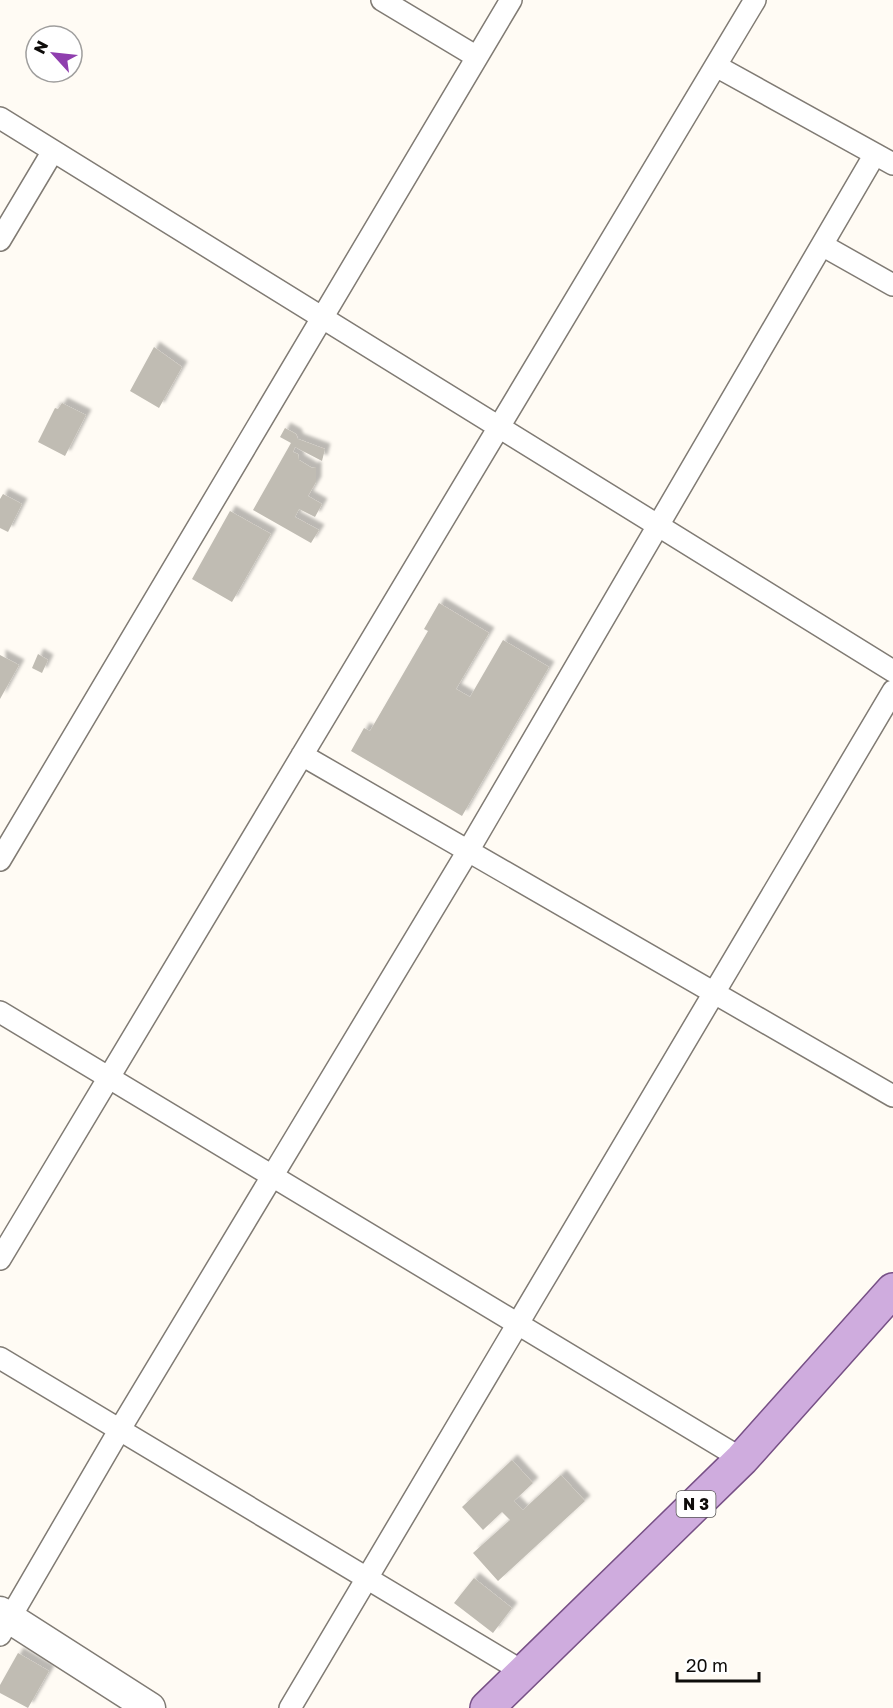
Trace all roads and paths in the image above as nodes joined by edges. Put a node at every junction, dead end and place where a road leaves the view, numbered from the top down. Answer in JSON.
{"nodes":[{"id":1,"x":382,"y":0,"type":"edge"},
{"id":2,"x":511,"y":0,"type":"edge"},
{"id":3,"x":755,"y":0,"type":"edge"},
{"id":4,"x":477,"y":57,"type":"junction"},
{"id":5,"x":716,"y":66,"type":"junction"},
{"id":6,"x":0,"y":118,"type":"edge"},
{"id":7,"x":53,"y":151,"type":"junction"},
{"id":8,"x":884,"y":159,"type":"edge"},
{"id":9,"x":0,"y":240,"type":"edge"},
{"id":10,"x":822,"y":245,"type":"junction"},
{"id":11,"x":893,"y":285,"type":"edge"},
{"id":12,"x":322,"y":317,"type":"junction"},
{"id":13,"x":499,"y":427,"type":"junction"},
{"id":14,"x":657,"y":524,"type":"junction"},
{"id":15,"x":893,"y":671,"type":"edge"},
{"id":16,"x":893,"y":691,"type":"edge"},
{"id":17,"x":302,"y":755,"type":"junction"},
{"id":18,"x":468,"y":851,"type":"junction"},
{"id":19,"x":0,"y":860,"type":"edge"},
{"id":20,"x":714,"y":993,"type":"junction"},
{"id":21,"x":0,"y":1012,"type":"edge"},
{"id":22,"x":108,"y":1078,"type":"junction"},
{"id":23,"x":893,"y":1096,"type":"edge"},
{"id":24,"x":272,"y":1176,"type":"junction"},
{"id":25,"x":0,"y":1258,"type":"edge"},
{"id":26,"x":893,"y":1290,"type":"edge"},
{"id":27,"x":518,"y":1324,"type":"junction"},
{"id":28,"x":0,"y":1358,"type":"edge"},
{"id":29,"x":120,"y":1429,"type":"junction"},
{"id":30,"x":742,"y":1459,"type":"junction"},
{"id":31,"x":367,"y":1580,"type":"junction"},
{"id":32,"x":3,"y":1621,"type":"edge"},
{"id":33,"x":525,"y":1673,"type":"junction"},
{"id":34,"x":150,"y":1708,"type":"edge"},
{"id":35,"x":290,"y":1708,"type":"edge"},
{"id":36,"x":487,"y":1708,"type":"edge"}],
"edges":[{"from":1,"to":4,"type":"street"},
{"from":2,"to":4,"type":"street"},
{"from":3,"to":5,"type":"street"},
{"from":4,"to":12,"type":"street"},
{"from":5,"to":8,"type":"street"},
{"from":5,"to":13,"type":"street"},
{"from":6,"to":7,"type":"street"},
{"from":7,"to":9,"type":"street"},
{"from":7,"to":12,"type":"street"},
{"from":8,"to":10,"type":"street"},
{"from":10,"to":11,"type":"street"},
{"from":10,"to":14,"type":"street"},
{"from":12,"to":13,"type":"street"},
{"from":12,"to":19,"type":"street"},
{"from":13,"to":14,"type":"street"},
{"from":13,"to":17,"type":"street"},
{"from":14,"to":15,"type":"street"},
{"from":14,"to":18,"type":"street"},
{"from":16,"to":20,"type":"street"},
{"from":17,"to":18,"type":"street"},
{"from":17,"to":22,"type":"street"},
{"from":18,"to":20,"type":"street"},
{"from":18,"to":24,"type":"street"},
{"from":20,"to":23,"type":"street"},
{"from":20,"to":27,"type":"street"},
{"from":21,"to":22,"type":"street"},
{"from":22,"to":24,"type":"street"},
{"from":22,"to":25,"type":"street"},
{"from":24,"to":27,"type":"street"},
{"from":24,"to":29,"type":"street"},
{"from":26,"to":30,"type":"main road","number":"N 3"},
{"from":27,"to":30,"type":"street"},
{"from":27,"to":31,"type":"street"},
{"from":28,"to":29,"type":"street"},
{"from":29,"to":31,"type":"street"},
{"from":29,"to":32,"type":"street"},
{"from":30,"to":33,"type":"main road","number":"N 3"},
{"from":31,"to":33,"type":"street"},
{"from":31,"to":35,"type":"street"},
{"from":32,"to":34,"type":"street"},
{"from":33,"to":36,"type":"main road","number":"N 3"}]}
